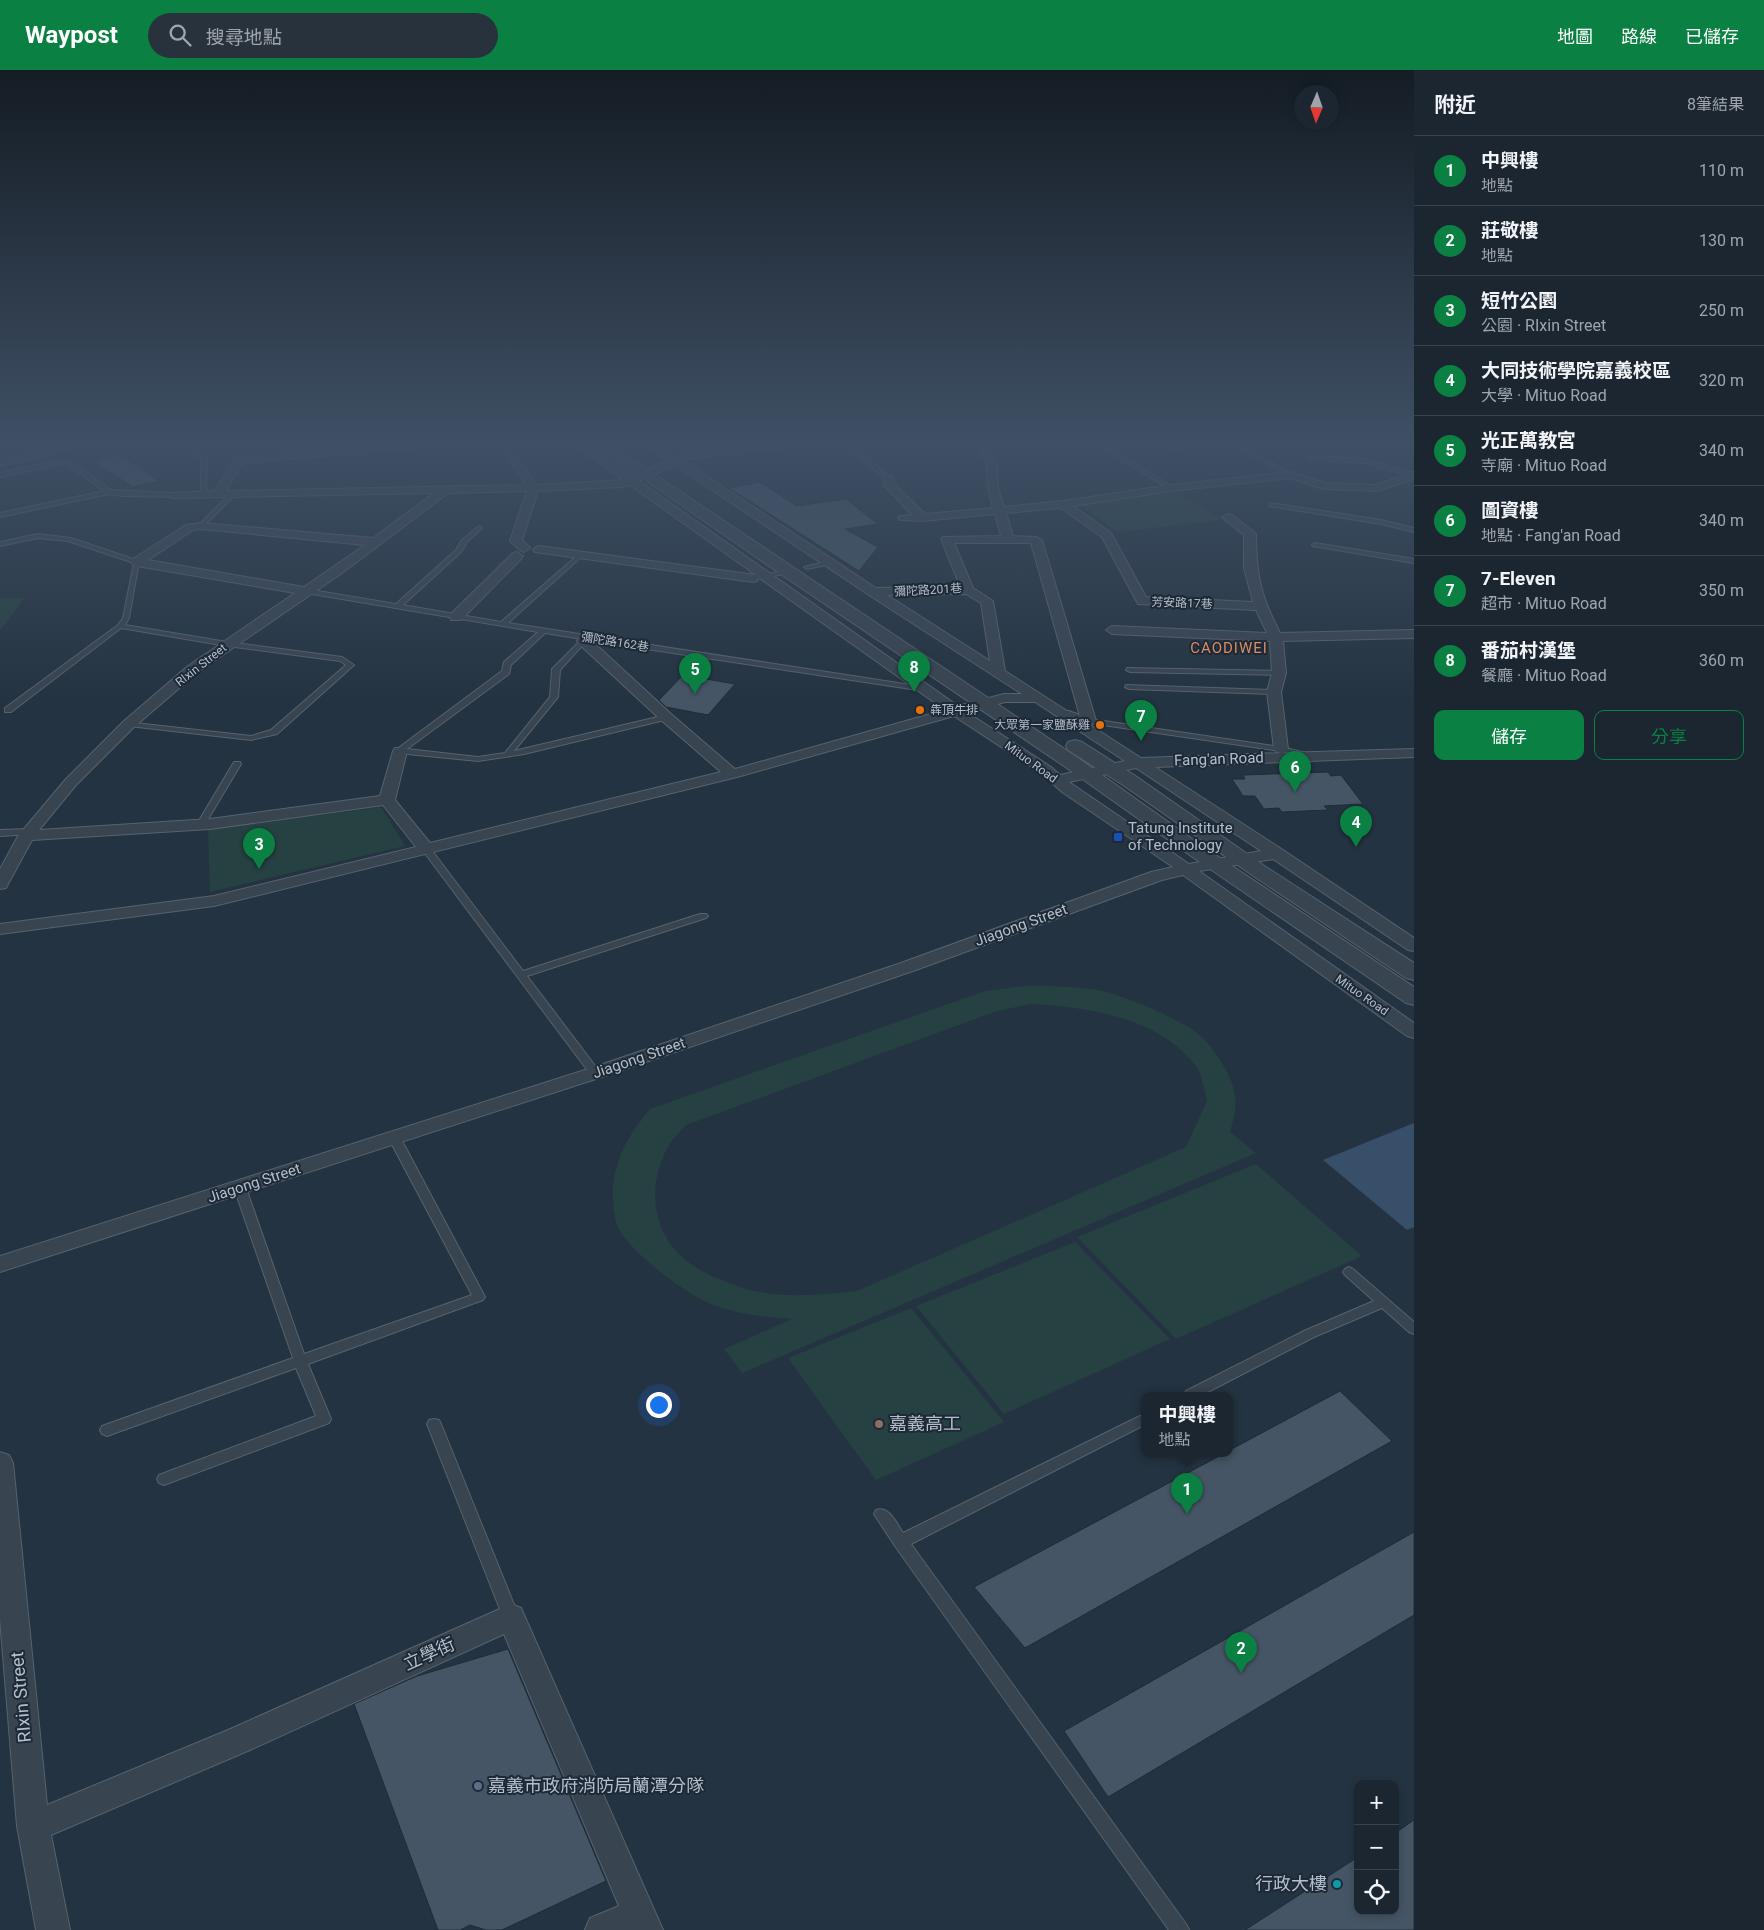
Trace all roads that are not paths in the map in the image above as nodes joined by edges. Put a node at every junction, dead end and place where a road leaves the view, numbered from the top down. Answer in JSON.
{"nodes":[{"id":1,"x":192,"y":527,"type":"edge"},
{"id":2,"x":210,"y":527,"type":"edge"},
{"id":3,"x":395,"y":527,"type":"edge"},
{"id":4,"x":521,"y":527,"type":"edge"},
{"id":5,"x":704,"y":527,"type":"edge"},
{"id":6,"x":722,"y":527,"type":"edge"},
{"id":7,"x":737,"y":527,"type":"edge"},
{"id":8,"x":775,"y":527,"type":"edge"},
{"id":9,"x":1004,"y":527,"type":"edge"},
{"id":10,"x":1095,"y":527,"type":"edge"},
{"id":11,"x":1241,"y":527,"type":"edge"},
{"id":12,"x":1401,"y":527,"type":"edge"},
{"id":13,"x":479,"y":528,"type":"dead end"},
{"id":14,"x":1414,"y":530,"type":"edge"},
{"id":15,"x":1008,"y":539,"type":"junction"},
{"id":16,"x":374,"y":542,"type":"junction"},
{"id":17,"x":0,"y":544,"type":"edge"},
{"id":18,"x":1315,"y":545,"type":"dead end"},
{"id":19,"x":539,"y":550,"type":"dead end"},
{"id":20,"x":520,"y":552,"type":"joint"},
{"id":21,"x":579,"y":556,"type":"junction"},
{"id":22,"x":1414,"y":561,"type":"edge"},
{"id":23,"x":137,"y":562,"type":"junction"},
{"id":24,"x":828,"y":562,"type":"junction"},
{"id":25,"x":807,"y":567,"type":"junction"},
{"id":26,"x":787,"y":572,"type":"junction"},
{"id":27,"x":759,"y":577,"type":"junction"},
{"id":28,"x":968,"y":590,"type":"junction"},
{"id":29,"x":306,"y":591,"type":"junction"},
{"id":30,"x":873,"y":592,"type":"junction"},
{"id":31,"x":398,"y":606,"type":"junction"},
{"id":32,"x":1260,"y":606,"type":"junction"},
{"id":33,"x":456,"y":617,"type":"junction"},
{"id":34,"x":503,"y":624,"type":"junction"},
{"id":35,"x":120,"y":626,"type":"junction"},
{"id":36,"x":1112,"y":630,"type":"dead end"},
{"id":37,"x":543,"y":631,"type":"junction"},
{"id":38,"x":1414,"y":634,"type":"edge"},
{"id":39,"x":1276,"y":637,"type":"junction"},
{"id":40,"x":585,"y":639,"type":"junction"},
{"id":41,"x":227,"y":644,"type":"junction"},
{"id":42,"x":1130,"y":670,"type":"dead end"},
{"id":43,"x":998,"y":672,"type":"junction"},
{"id":44,"x":1279,"y":673,"type":"junction"},
{"id":45,"x":1130,"y":687,"type":"dead end"},
{"id":46,"x":924,"y":689,"type":"junction"},
{"id":47,"x":1274,"y":692,"type":"junction"},
{"id":48,"x":1004,"y":698,"type":"junction"},
{"id":49,"x":1038,"y":698,"type":"junction"},
{"id":50,"x":984,"y":704,"type":"junction"},
{"id":51,"x":1051,"y":708,"type":"junction"},
{"id":52,"x":8,"y":710,"type":"dead end"},
{"id":53,"x":955,"y":711,"type":"junction"},
{"id":54,"x":666,"y":717,"type":"junction"},
{"id":55,"x":1089,"y":721,"type":"junction"},
{"id":56,"x":129,"y":724,"type":"junction"},
{"id":57,"x":1281,"y":749,"type":"junction"},
{"id":58,"x":400,"y":751,"type":"junction"},
{"id":59,"x":1414,"y":753,"type":"edge"},
{"id":60,"x":507,"y":755,"type":"junction"},
{"id":61,"x":1309,"y":756,"type":"junction"},
{"id":62,"x":1139,"y":763,"type":"junction"},
{"id":63,"x":237,"y":764,"type":"dead end"},
{"id":64,"x":1110,"y":768,"type":"junction"},
{"id":65,"x":732,"y":774,"type":"junction"},
{"id":66,"x":1088,"y":774,"type":"junction"},
{"id":67,"x":1057,"y":780,"type":"junction"},
{"id":68,"x":386,"y":800,"type":"junction"},
{"id":69,"x":201,"y":824,"type":"junction"},
{"id":70,"x":0,"y":834,"type":"edge"},
{"id":71,"x":28,"y":834,"type":"junction"},
{"id":72,"x":427,"y":850,"type":"junction"},
{"id":73,"x":1277,"y":853,"type":"junction"},
{"id":74,"x":1241,"y":859,"type":"junction"},
{"id":75,"x":1214,"y":863,"type":"junction"},
{"id":76,"x":1186,"y":869,"type":"junction"},
{"id":77,"x":0,"y":884,"type":"edge"},
{"id":78,"x":703,"y":916,"type":"dead end"},
{"id":79,"x":0,"y":929,"type":"edge"},
{"id":80,"x":1414,"y":946,"type":"edge"},
{"id":81,"x":1414,"y":973,"type":"edge"},
{"id":82,"x":522,"y":975,"type":"junction"},
{"id":83,"x":1414,"y":998,"type":"edge"},
{"id":84,"x":1414,"y":1032,"type":"edge"},
{"id":85,"x":595,"y":1073,"type":"junction"},
{"id":86,"x":394,"y":1138,"type":"junction"},
{"id":87,"x":240,"y":1188,"type":"junction"},
{"id":88,"x":0,"y":1264,"type":"edge"},
{"id":89,"x":1349,"y":1272,"type":"dead end"},
{"id":90,"x":1383,"y":1302,"type":"junction"},
{"id":91,"x":1414,"y":1329,"type":"edge"},
{"id":92,"x":300,"y":1361,"type":"junction"},
{"id":93,"x":1197,"y":1392,"type":"edge"},
{"id":94,"x":1141,"y":1421,"type":"edge"},
{"id":95,"x":434,"y":1424,"type":"dead end"},
{"id":96,"x":107,"y":1430,"type":"dead end"},
{"id":97,"x":0,"y":1463,"type":"edge"},
{"id":98,"x":164,"y":1479,"type":"dead end"},
{"id":99,"x":881,"y":1514,"type":"dead end"},
{"id":100,"x":900,"y":1542,"type":"junction"},
{"id":101,"x":511,"y":1617,"type":"junction"},
{"id":102,"x":34,"y":1826,"type":"junction"},
{"id":103,"x":642,"y":1922,"type":"edge"},
{"id":104,"x":53,"y":1930,"type":"edge"},
{"id":105,"x":602,"y":1930,"type":"edge"},
{"id":106,"x":1180,"y":1930,"type":"edge"}],
"edges":[{"from":1,"to":23,"type":"street"},
{"from":2,"to":16,"type":"street"},
{"from":3,"to":16,"type":"street","name":"RIxin Street"},
{"from":4,"to":20,"type":"street"},
{"from":5,"to":27,"type":"street","name":"Mituo Road"},
{"from":6,"to":26,"type":"street","name":"Mituo Road"},
{"from":7,"to":25,"type":"street","name":"Mituo Road"},
{"from":8,"to":24,"type":"street"},
{"from":9,"to":15,"type":"street"},
{"from":10,"to":32,"type":"street","name":"芳安路17巷"},
{"from":11,"to":32,"type":"street"},
{"from":12,"to":14,"type":"lane"},
{"from":13,"to":31,"type":"lane"},
{"from":15,"to":28,"type":"street","name":"彌陀路201巷"},
{"from":15,"to":55,"type":"street"},
{"from":16,"to":29,"type":"street","name":"RIxin Street"},
{"from":17,"to":23,"type":"lane"},
{"from":18,"to":22,"type":"lane"},
{"from":19,"to":21,"type":"street"},
{"from":20,"to":33,"type":"street"},
{"from":21,"to":27,"type":"street"},
{"from":21,"to":34,"type":"lane"},
{"from":23,"to":29,"type":"street"},
{"from":23,"to":35,"type":"lane"},
{"from":24,"to":25,"type":"lane"},
{"from":24,"to":30,"type":"street"},
{"from":25,"to":48,"type":"street","name":"Mituo Road"},
{"from":26,"to":27,"type":"lane"},
{"from":26,"to":50,"type":"street","name":"Mituo Road"},
{"from":27,"to":46,"type":"street","name":"Mituo Road"},
{"from":28,"to":30,"type":"street","name":"彌陀路201巷"},
{"from":28,"to":43,"type":"street"},
{"from":29,"to":31,"type":"lane","name":"彌陀路162巷"},
{"from":29,"to":41,"type":"street","name":"RIxin Street"},
{"from":30,"to":43,"type":"street"},
{"from":31,"to":33,"type":"lane","name":"彌陀路162巷"},
{"from":32,"to":39,"type":"street"},
{"from":33,"to":34,"type":"lane","name":"彌陀路162巷"},
{"from":34,"to":37,"type":"lane","name":"彌陀路162巷"},
{"from":35,"to":41,"type":"lane"},
{"from":35,"to":52,"type":"lane"},
{"from":36,"to":39,"type":"street"},
{"from":37,"to":40,"type":"lane","name":"彌陀路162巷"},
{"from":37,"to":58,"type":"lane"},
{"from":38,"to":39,"type":"street"},
{"from":39,"to":44,"type":"street"},
{"from":40,"to":46,"type":"lane","name":"彌陀路162巷"},
{"from":40,"to":54,"type":"street"},
{"from":40,"to":60,"type":"lane"},
{"from":41,"to":56,"type":"street","name":"RIxin Street"},
{"from":41,"to":56,"type":"lane"},
{"from":42,"to":44,"type":"lane"},
{"from":43,"to":49,"type":"street"},
{"from":44,"to":47,"type":"street"},
{"from":45,"to":47,"type":"lane"},
{"from":46,"to":53,"type":"street","name":"Mituo Road"},
{"from":47,"to":57,"type":"street"},
{"from":48,"to":49,"type":"street"},
{"from":48,"to":50,"type":"street"},
{"from":48,"to":64,"type":"street","name":"Mituo Road"},
{"from":49,"to":51,"type":"street"},
{"from":50,"to":53,"type":"street"},
{"from":50,"to":66,"type":"street","name":"Mituo Road"},
{"from":51,"to":55,"type":"lane"},
{"from":51,"to":62,"type":"street"},
{"from":53,"to":65,"type":"street"},
{"from":53,"to":67,"type":"street","name":"Mituo Road"},
{"from":54,"to":60,"type":"lane"},
{"from":54,"to":65,"type":"street"},
{"from":55,"to":57,"type":"lane"},
{"from":56,"to":71,"type":"street","name":"RIxin Street"},
{"from":57,"to":61,"type":"lane"},
{"from":58,"to":60,"type":"lane"},
{"from":58,"to":68,"type":"street"},
{"from":59,"to":61,"type":"street","name":"Fang'an Road"},
{"from":61,"to":62,"type":"street","name":"Fang'an Road"},
{"from":62,"to":64,"type":"street","name":"Fang'an Road"},
{"from":62,"to":73,"type":"street"},
{"from":63,"to":69,"type":"lane"},
{"from":64,"to":66,"type":"street","name":"Fang'an Road"},
{"from":64,"to":74,"type":"street","name":"Mituo Road"},
{"from":65,"to":72,"type":"street"},
{"from":66,"to":67,"type":"street","name":"Fang'an Road"},
{"from":66,"to":75,"type":"street","name":"Mituo Road"},
{"from":67,"to":76,"type":"street","name":"Mituo Road"},
{"from":68,"to":69,"type":"street"},
{"from":68,"to":72,"type":"street"},
{"from":69,"to":71,"type":"street"},
{"from":70,"to":71,"type":"lane"},
{"from":71,"to":77,"type":"street","name":"RIxin Street"},
{"from":72,"to":79,"type":"street"},
{"from":72,"to":82,"type":"lane"},
{"from":73,"to":74,"type":"street","name":"Jiagong Street"},
{"from":73,"to":80,"type":"street"},
{"from":74,"to":75,"type":"street","name":"Jiagong Street"},
{"from":74,"to":81,"type":"street","name":"Mituo Road"},
{"from":75,"to":76,"type":"street","name":"Jiagong Street"},
{"from":75,"to":83,"type":"street","name":"Mituo Road"},
{"from":76,"to":84,"type":"street","name":"Mituo Road"},
{"from":76,"to":85,"type":"street","name":"Jiagong Street"},
{"from":78,"to":82,"type":"lane"},
{"from":82,"to":85,"type":"lane"},
{"from":85,"to":86,"type":"street","name":"Jiagong Street"},
{"from":86,"to":87,"type":"street","name":"Jiagong Street"},
{"from":86,"to":92,"type":"lane"},
{"from":87,"to":88,"type":"street","name":"Jiagong Street"},
{"from":87,"to":92,"type":"lane"},
{"from":89,"to":90,"type":"lane"},
{"from":90,"to":91,"type":"lane"},
{"from":90,"to":93,"type":"lane"},
{"from":92,"to":96,"type":"lane"},
{"from":92,"to":98,"type":"lane"},
{"from":94,"to":100,"type":"lane"},
{"from":95,"to":101,"type":"lane"},
{"from":97,"to":102,"type":"street","name":"RIxin Street"},
{"from":99,"to":100,"type":"lane"},
{"from":100,"to":106,"type":"lane"},
{"from":101,"to":102,"type":"street","name":"立學街"},
{"from":101,"to":103,"type":"street"},
{"from":102,"to":104,"type":"street","name":"RIxin Street"},
{"from":103,"to":105,"type":"street"}]}
